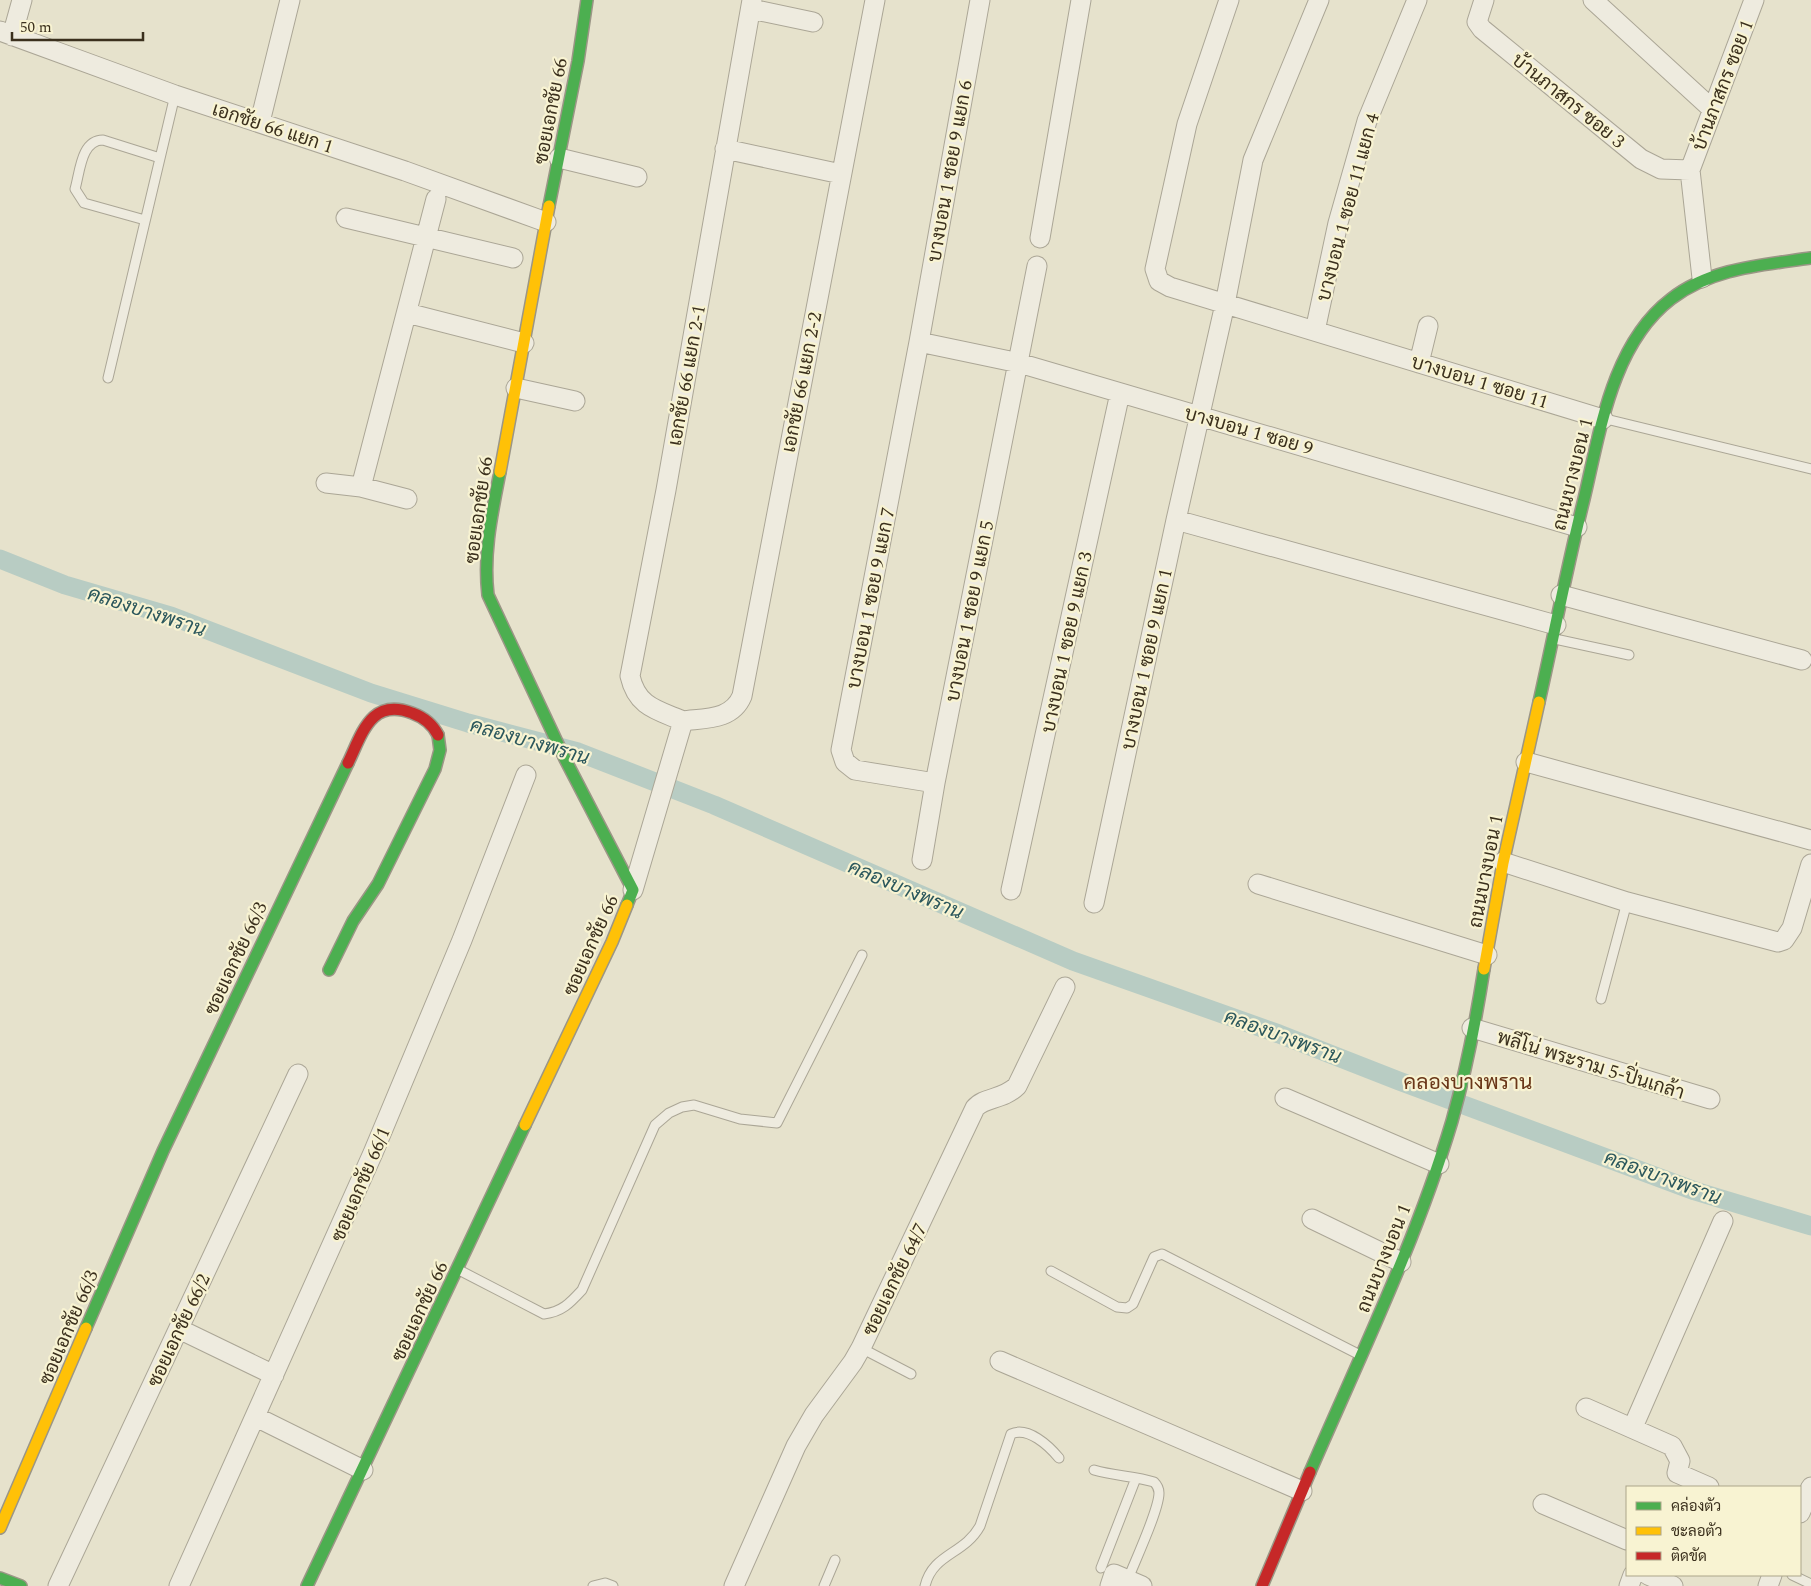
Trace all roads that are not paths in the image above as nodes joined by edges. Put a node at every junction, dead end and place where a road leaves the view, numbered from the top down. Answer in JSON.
{"nodes":[{"id":1,"x":22,"y":0,"type":"edge"},
{"id":2,"x":290,"y":0,"type":"edge"},
{"id":3,"x":587,"y":0,"type":"edge"},
{"id":4,"x":875,"y":0,"type":"edge"},
{"id":5,"x":980,"y":0,"type":"edge"},
{"id":6,"x":1081,"y":0,"type":"edge"},
{"id":7,"x":1229,"y":0,"type":"edge"},
{"id":8,"x":1319,"y":0,"type":"edge"},
{"id":9,"x":1417,"y":0,"type":"edge"},
{"id":10,"x":1484,"y":0,"type":"edge"},
{"id":11,"x":1754,"y":0,"type":"edge"},
{"id":12,"x":1601,"y":3,"type":"edge"},
{"id":13,"x":752,"y":4,"type":"edge"},
{"id":14,"x":813,"y":22,"type":"dead end"},
{"id":15,"x":6,"y":34,"type":"edge"},
{"id":16,"x":175,"y":95,"type":"junction"},
{"id":17,"x":1712,"y":109,"type":"junction"},
{"id":18,"x":260,"y":122,"type":"junction"},
{"id":19,"x":725,"y":149,"type":"junction"},
{"id":20,"x":160,"y":158,"type":"junction"},
{"id":21,"x":559,"y":158,"type":"junction"},
{"id":22,"x":1690,"y":170,"type":"junction"},
{"id":23,"x":841,"y":174,"type":"junction"},
{"id":24,"x":637,"y":177,"type":"dead end"},
{"id":25,"x":436,"y":199,"type":"dead end"},
{"id":26,"x":346,"y":218,"type":"dead end"},
{"id":27,"x":145,"y":220,"type":"junction"},
{"id":28,"x":546,"y":222,"type":"junction"},
{"id":29,"x":426,"y":237,"type":"junction"},
{"id":30,"x":1040,"y":238,"type":"dead end"},
{"id":31,"x":513,"y":258,"type":"dead end"},
{"id":32,"x":1811,"y":258,"type":"edge"},
{"id":33,"x":1037,"y":266,"type":"dead end"},
{"id":34,"x":1702,"y":278,"type":"junction"},
{"id":35,"x":1225,"y":304,"type":"junction"},
{"id":36,"x":407,"y":314,"type":"junction"},
{"id":37,"x":1428,"y":326,"type":"dead end"},
{"id":38,"x":1315,"y":331,"type":"junction"},
{"id":39,"x":919,"y":342,"type":"junction"},
{"id":40,"x":524,"y":343,"type":"junction"},
{"id":41,"x":1019,"y":363,"type":"junction"},
{"id":42,"x":1419,"y":363,"type":"junction"},
{"id":43,"x":108,"y":378,"type":"dead end"},
{"id":44,"x":516,"y":388,"type":"junction"},
{"id":45,"x":1120,"y":393,"type":"junction"},
{"id":46,"x":575,"y":401,"type":"dead end"},
{"id":47,"x":1200,"y":415,"type":"junction"},
{"id":48,"x":1603,"y":419,"type":"junction"},
{"id":49,"x":1811,"y":469,"type":"edge"},
{"id":50,"x":326,"y":484,"type":"dead end"},
{"id":51,"x":361,"y":487,"type":"junction"},
{"id":52,"x":407,"y":499,"type":"dead end"},
{"id":53,"x":1176,"y":520,"type":"junction"},
{"id":54,"x":1577,"y":528,"type":"junction"},
{"id":55,"x":1561,"y":595,"type":"junction"},
{"id":56,"x":1554,"y":631,"type":"junction"},
{"id":57,"x":1629,"y":655,"type":"dead end"},
{"id":58,"x":1802,"y":660,"type":"dead end"},
{"id":59,"x":683,"y":721,"type":"junction"},
{"id":60,"x":1526,"y":762,"type":"junction"},
{"id":61,"x":526,"y":775,"type":"dead end"},
{"id":62,"x":935,"y":783,"type":"junction"},
{"id":63,"x":1811,"y":840,"type":"edge"},
{"id":64,"x":922,"y":860,"type":"dead end"},
{"id":65,"x":1503,"y":862,"type":"junction"},
{"id":66,"x":1811,"y":864,"type":"edge"},
{"id":67,"x":1258,"y":884,"type":"dead end"},
{"id":68,"x":633,"y":890,"type":"junction"},
{"id":69,"x":1011,"y":890,"type":"dead end"},
{"id":70,"x":1627,"y":902,"type":"junction"},
{"id":71,"x":1094,"y":903,"type":"dead end"},
{"id":72,"x":862,"y":955,"type":"dead end"},
{"id":73,"x":1487,"y":955,"type":"junction"},
{"id":74,"x":330,"y":970,"type":"dead end"},
{"id":75,"x":1065,"y":987,"type":"dead end"},
{"id":76,"x":1602,"y":999,"type":"dead end"},
{"id":77,"x":1472,"y":1028,"type":"junction"},
{"id":78,"x":298,"y":1074,"type":"dead end"},
{"id":79,"x":1285,"y":1098,"type":"dead end"},
{"id":80,"x":1710,"y":1099,"type":"dead end"},
{"id":81,"x":1439,"y":1164,"type":"junction"},
{"id":82,"x":1312,"y":1220,"type":"dead end"},
{"id":83,"x":1723,"y":1221,"type":"dead end"},
{"id":84,"x":1401,"y":1262,"type":"junction"},
{"id":85,"x":459,"y":1270,"type":"junction"},
{"id":86,"x":1051,"y":1271,"type":"dead end"},
{"id":87,"x":179,"y":1329,"type":"junction"},
{"id":88,"x":861,"y":1348,"type":"junction"},
{"id":89,"x":1361,"y":1355,"type":"junction"},
{"id":90,"x":1000,"y":1361,"type":"dead end"},
{"id":91,"x":911,"y":1374,"type":"dead end"},
{"id":92,"x":274,"y":1375,"type":"junction"},
{"id":93,"x":1586,"y":1408,"type":"dead end"},
{"id":94,"x":256,"y":1417,"type":"junction"},
{"id":95,"x":1633,"y":1427,"type":"junction"},
{"id":96,"x":1059,"y":1458,"type":"dead end"},
{"id":97,"x":363,"y":1470,"type":"junction"},
{"id":98,"x":1094,"y":1470,"type":"dead end"},
{"id":99,"x":1136,"y":1478,"type":"junction"},
{"id":100,"x":1674,"y":1480,"type":"edge"},
{"id":101,"x":1704,"y":1486,"type":"edge"},
{"id":102,"x":1811,"y":1487,"type":"edge"},
{"id":103,"x":1302,"y":1491,"type":"junction"},
{"id":104,"x":1543,"y":1504,"type":"dead end"},
{"id":105,"x":1801,"y":1511,"type":"edge"},
{"id":106,"x":0,"y":1528,"type":"edge"},
{"id":107,"x":1626,"y":1540,"type":"edge"},
{"id":108,"x":835,"y":1560,"type":"dead end"},
{"id":109,"x":1101,"y":1568,"type":"dead end"},
{"id":110,"x":1650,"y":1576,"type":"edge"},
{"id":111,"x":1794,"y":1576,"type":"edge"},
{"id":112,"x":0,"y":1578,"type":"edge"},
{"id":113,"x":1135,"y":1583,"type":"edge"},
{"id":114,"x":1811,"y":1584,"type":"edge"},
{"id":115,"x":21,"y":1586,"type":"edge"},
{"id":116,"x":58,"y":1586,"type":"edge"},
{"id":117,"x":179,"y":1586,"type":"edge"},
{"id":118,"x":307,"y":1586,"type":"edge"},
{"id":119,"x":593,"y":1586,"type":"edge"},
{"id":120,"x":613,"y":1586,"type":"edge"},
{"id":121,"x":734,"y":1586,"type":"edge"},
{"id":122,"x":824,"y":1586,"type":"edge"},
{"id":123,"x":925,"y":1586,"type":"edge"},
{"id":124,"x":1110,"y":1586,"type":"edge"},
{"id":125,"x":1262,"y":1586,"type":"edge"},
{"id":126,"x":1673,"y":1586,"type":"edge"}],
"edges":[{"from":1,"to":15,"type":"street"},
{"from":2,"to":18,"type":"street"},
{"from":3,"to":21,"type":"street","name":"ซอยเอกชัย 66"},
{"from":4,"to":23,"type":"street","name":"เอกชัย 66 แยก 2-2"},
{"from":5,"to":39,"type":"street","name":"บางบอน 1 ซอย 9 แยก 6"},
{"from":6,"to":30,"type":"street"},
{"from":7,"to":35,"type":"street","name":"บางบอน 1 ซอย 11"},
{"from":8,"to":35,"type":"street","name":"บางบอน 1 ซอย 9 แยก 1"},
{"from":9,"to":38,"type":"street","name":"บางบอน 1 ซอย 11 แยก 4"},
{"from":10,"to":22,"type":"street","name":"บ้านภาสกร ซอย 3"},
{"from":11,"to":17,"type":"street","name":"บ้านภาสกร ซอย 1"},
{"from":12,"to":17,"type":"street"},
{"from":13,"to":14,"type":"street"},
{"from":13,"to":19,"type":"street","name":"เอกชัย 66 แยก 2-1"},
{"from":15,"to":16,"type":"street","name":"เอกชัย 66 แยก 1"},
{"from":16,"to":18,"type":"street","name":"เอกชัย 66 แยก 1"},
{"from":16,"to":20,"type":"lane"},
{"from":17,"to":22,"type":"street","name":"บ้านภาสกร ซอย 1"},
{"from":18,"to":28,"type":"street","name":"เอกชัย 66 แยก 1"},
{"from":19,"to":23,"type":"street"},
{"from":19,"to":59,"type":"street","name":"เอกชัย 66 แยก 2-1"},
{"from":20,"to":27,"type":"lane"},
{"from":20,"to":27,"type":"lane"},
{"from":21,"to":24,"type":"street"},
{"from":21,"to":28,"type":"street","name":"ซอยเอกชัย 66"},
{"from":22,"to":34,"type":"street"},
{"from":23,"to":59,"type":"street","name":"เอกชัย 66 แยก 2-2"},
{"from":25,"to":29,"type":"street"},
{"from":26,"to":29,"type":"street"},
{"from":27,"to":43,"type":"lane"},
{"from":28,"to":40,"type":"street","name":"ซอยเอกชัย 66"},
{"from":29,"to":31,"type":"street"},
{"from":29,"to":36,"type":"street"},
{"from":32,"to":34,"type":"street","name":"ถนนบางบอน 1"},
{"from":33,"to":41,"type":"street","name":"บางบอน 1 ซอย 9 แยก 5"},
{"from":34,"to":48,"type":"street","name":"ถนนบางบอน 1"},
{"from":35,"to":38,"type":"street","name":"บางบอน 1 ซอย 11"},
{"from":35,"to":47,"type":"street","name":"บางบอน 1 ซอย 9 แยก 1"},
{"from":36,"to":40,"type":"street"},
{"from":36,"to":51,"type":"street"},
{"from":37,"to":42,"type":"street"},
{"from":38,"to":42,"type":"street","name":"บางบอน 1 ซอย 11"},
{"from":39,"to":41,"type":"street","name":"บางบอน 1 ซอย 9"},
{"from":39,"to":62,"type":"street","name":"บางบอน 1 ซอย 9 แยก 7"},
{"from":40,"to":44,"type":"street","name":"ซอยเอกชัย 66"},
{"from":41,"to":45,"type":"street","name":"บางบอน 1 ซอย 9"},
{"from":41,"to":62,"type":"street","name":"บางบอน 1 ซอย 9 แยก 5"},
{"from":42,"to":48,"type":"street","name":"บางบอน 1 ซอย 11"},
{"from":44,"to":46,"type":"street"},
{"from":44,"to":68,"type":"street","name":"ซอยเอกชัย 66"},
{"from":45,"to":47,"type":"street","name":"บางบอน 1 ซอย 9"},
{"from":45,"to":69,"type":"street","name":"บางบอน 1 ซอย 9 แยก 3"},
{"from":47,"to":53,"type":"street","name":"บางบอน 1 ซอย 9 แยก 1"},
{"from":47,"to":54,"type":"street","name":"บางบอน 1 ซอย 9"},
{"from":48,"to":49,"type":"lane","name":"บางบอน 1 ซอย 11"},
{"from":48,"to":54,"type":"street","name":"ถนนบางบอน 1"},
{"from":50,"to":51,"type":"street"},
{"from":51,"to":52,"type":"street"},
{"from":53,"to":56,"type":"street"},
{"from":53,"to":71,"type":"street","name":"บางบอน 1 ซอย 9 แยก 1"},
{"from":54,"to":55,"type":"street","name":"ถนนบางบอน 1"},
{"from":55,"to":56,"type":"street","name":"ถนนบางบอน 1"},
{"from":55,"to":58,"type":"street"},
{"from":56,"to":57,"type":"lane"},
{"from":56,"to":60,"type":"street","name":"ถนนบางบอน 1"},
{"from":59,"to":68,"type":"street"},
{"from":60,"to":63,"type":"street"},
{"from":60,"to":65,"type":"street","name":"ถนนบางบอน 1"},
{"from":61,"to":92,"type":"street","name":"ซอยเอกชัย 66/1"},
{"from":62,"to":64,"type":"street","name":"บางบอน 1 ซอย 9 แยก 5"},
{"from":65,"to":70,"type":"street"},
{"from":65,"to":73,"type":"street","name":"ถนนบางบอน 1"},
{"from":66,"to":70,"type":"street"},
{"from":67,"to":73,"type":"street"},
{"from":68,"to":85,"type":"street","name":"ซอยเอกชัย 66"},
{"from":70,"to":76,"type":"lane"},
{"from":72,"to":85,"type":"lane"},
{"from":73,"to":77,"type":"street","name":"ถนนบางบอน 1"},
{"from":74,"to":106,"type":"street","name":"ซอยเอกชัย 66/3"},
{"from":75,"to":88,"type":"street","name":"ซอยเอกชัย 64/7"},
{"from":77,"to":80,"type":"street","name":"พลีโน่ พระราม 5-ปิ่นเกล้า"},
{"from":77,"to":81,"type":"street","name":"ถนนบางบอน 1"},
{"from":78,"to":87,"type":"street","name":"ซอยเอกชัย 66/2"},
{"from":79,"to":81,"type":"street"},
{"from":81,"to":84,"type":"street","name":"ถนนบางบอน 1"},
{"from":82,"to":84,"type":"street"},
{"from":83,"to":95,"type":"street"},
{"from":84,"to":89,"type":"street","name":"ถนนบางบอน 1"},
{"from":85,"to":97,"type":"street","name":"ซอยเอกชัย 66"},
{"from":86,"to":89,"type":"lane"},
{"from":87,"to":92,"type":"street"},
{"from":87,"to":116,"type":"street","name":"ซอยเอกชัย 66/2"},
{"from":88,"to":91,"type":"lane"},
{"from":88,"to":121,"type":"street","name":"ซอยเอกชัย 64/7"},
{"from":89,"to":103,"type":"street","name":"ถนนบางบอน 1"},
{"from":90,"to":103,"type":"street"},
{"from":92,"to":94,"type":"street","name":"ซอยเอกชัย 66/1"},
{"from":93,"to":95,"type":"street"},
{"from":94,"to":97,"type":"street"},
{"from":94,"to":117,"type":"street","name":"ซอยเอกชัย 66/1"},
{"from":95,"to":100,"type":"street"},
{"from":96,"to":123,"type":"lane"},
{"from":97,"to":118,"type":"street","name":"ซอยเอกชัย 66"},
{"from":98,"to":99,"type":"lane"},
{"from":99,"to":109,"type":"lane"},
{"from":99,"to":113,"type":"lane"},
{"from":100,"to":101,"type":"street"},
{"from":102,"to":105,"type":"street"},
{"from":103,"to":125,"type":"street","name":"ถนนบางบอน 1"},
{"from":104,"to":107,"type":"street"},
{"from":108,"to":122,"type":"lane"},
{"from":110,"to":126,"type":"street"},
{"from":111,"to":114,"type":"lane"},
{"from":112,"to":115,"type":"street"},
{"from":113,"to":124,"type":"street"},
{"from":119,"to":120,"type":"lane"}]}
